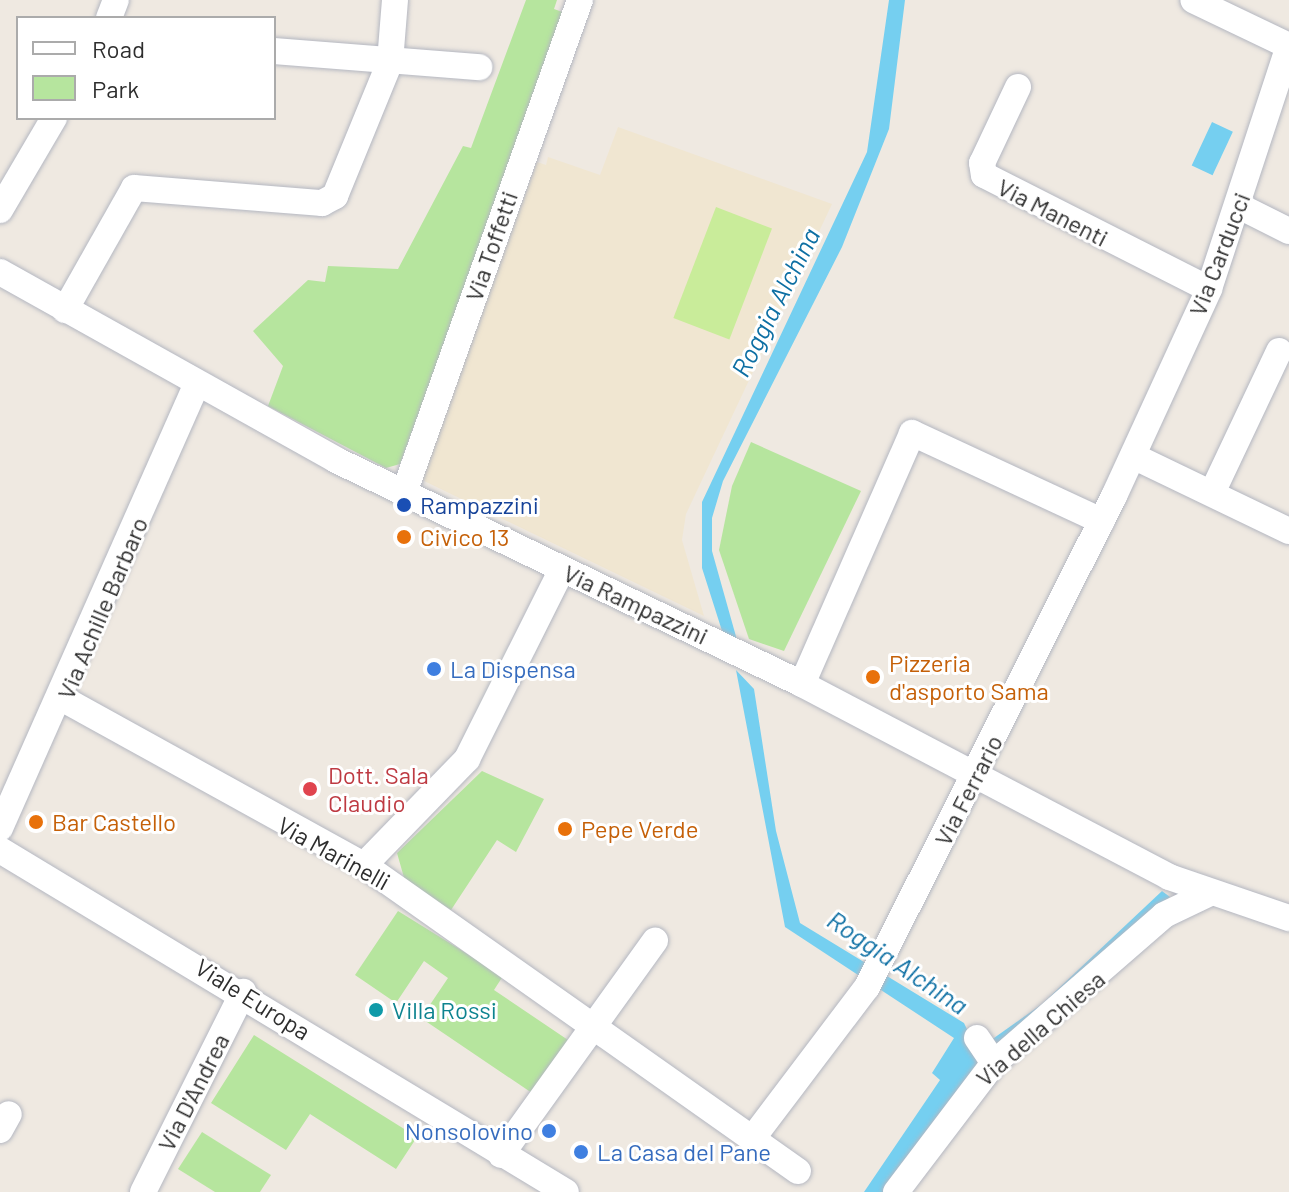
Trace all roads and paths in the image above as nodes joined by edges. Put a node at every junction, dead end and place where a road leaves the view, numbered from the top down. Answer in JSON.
{"nodes":[{"id":1,"x":395,"y":0,"type":"edge"},
{"id":2,"x":580,"y":0,"type":"edge"},
{"id":3,"x":1193,"y":0,"type":"edge"},
{"id":4,"x":276,"y":51,"type":"edge"},
{"id":5,"x":390,"y":62,"type":"junction"},
{"id":6,"x":479,"y":67,"type":"dead end"},
{"id":7,"x":1018,"y":87,"type":"dead end"},
{"id":8,"x":1279,"y":114,"type":"edge"},
{"id":9,"x":53,"y":120,"type":"edge"},
{"id":10,"x":1239,"y":206,"type":"junction"},
{"id":11,"x":0,"y":210,"type":"edge"},
{"id":12,"x":1289,"y":231,"type":"edge"},
{"id":13,"x":0,"y":272,"type":"edge"},
{"id":14,"x":1209,"y":289,"type":"junction"},
{"id":15,"x":65,"y":310,"type":"junction"},
{"id":16,"x":1279,"y":351,"type":"dead end"},
{"id":17,"x":196,"y":385,"type":"junction"},
{"id":18,"x":1133,"y":456,"type":"junction"},
{"id":19,"x":404,"y":493,"type":"junction"},
{"id":20,"x":1212,"y":493,"type":"junction"},
{"id":21,"x":1102,"y":521,"type":"junction"},
{"id":22,"x":1289,"y":531,"type":"edge"},
{"id":23,"x":562,"y":569,"type":"junction"},
{"id":24,"x":802,"y":684,"type":"junction"},
{"id":25,"x":63,"y":699,"type":"junction"},
{"id":26,"x":975,"y":776,"type":"junction"},
{"id":27,"x":0,"y":828,"type":"edge"},
{"id":28,"x":0,"y":850,"type":"edge"},
{"id":29,"x":364,"y":865,"type":"junction"},
{"id":30,"x":1210,"y":893,"type":"junction"},
{"id":31,"x":1289,"y":918,"type":"edge"},
{"id":32,"x":655,"y":941,"type":"dead end"},
{"id":33,"x":243,"y":992,"type":"junction"},
{"id":34,"x":594,"y":1026,"type":"junction"},
{"id":35,"x":977,"y":1038,"type":"dead end"},
{"id":36,"x":994,"y":1063,"type":"junction"},
{"id":37,"x":752,"y":1139,"type":"junction"},
{"id":38,"x":501,"y":1155,"type":"junction"},
{"id":39,"x":798,"y":1171,"type":"dead end"},
{"id":40,"x":143,"y":1192,"type":"edge"},
{"id":41,"x":538,"y":1192,"type":"edge"},
{"id":42,"x":566,"y":1192,"type":"edge"},
{"id":43,"x":896,"y":1192,"type":"edge"}],
"edges":[{"from":1,"to":5,"type":"street"},
{"from":2,"to":19,"type":"street","name":"Via Toffetti"},
{"from":3,"to":8,"type":"street","name":"Via Carducci"},
{"from":4,"to":5,"type":"street"},
{"from":5,"to":6,"type":"street"},
{"from":5,"to":15,"type":"street"},
{"from":7,"to":14,"type":"street","name":"Via Manenti"},
{"from":8,"to":10,"type":"street","name":"Via Carducci"},
{"from":9,"to":11,"type":"street"},
{"from":10,"to":12,"type":"street"},
{"from":10,"to":14,"type":"street","name":"Via Carducci"},
{"from":13,"to":15,"type":"street","name":"Via Rampazzini"},
{"from":14,"to":18,"type":"street","name":"Via Carducci"},
{"from":15,"to":17,"type":"street","name":"Via Rampazzini"},
{"from":16,"to":20,"type":"street"},
{"from":17,"to":19,"type":"street","name":"Via Rampazzini"},
{"from":17,"to":25,"type":"street","name":"Via Achille Barbaro"},
{"from":18,"to":20,"type":"street"},
{"from":18,"to":21,"type":"street","name":"Via Ferrario"},
{"from":19,"to":23,"type":"street","name":"Via Rampazzini"},
{"from":20,"to":22,"type":"street"},
{"from":21,"to":24,"type":"street"},
{"from":21,"to":26,"type":"street","name":"Via Ferrario"},
{"from":23,"to":24,"type":"street","name":"Via Rampazzini"},
{"from":23,"to":29,"type":"street"},
{"from":24,"to":26,"type":"street","name":"Via Rampazzini"},
{"from":25,"to":27,"type":"street","name":"Via Achille Barbaro"},
{"from":25,"to":29,"type":"street","name":"Via Marinelli"},
{"from":26,"to":30,"type":"street","name":"Via Rampazzini"},
{"from":26,"to":37,"type":"street","name":"Via Ferrario"},
{"from":28,"to":33,"type":"street","name":"Viale Europa"},
{"from":29,"to":34,"type":"street","name":"Via Marinelli"},
{"from":30,"to":31,"type":"street","name":"Via Rampazzini"},
{"from":30,"to":36,"type":"street","name":"Via della Chiesa"},
{"from":32,"to":34,"type":"street"},
{"from":33,"to":38,"type":"street","name":"Viale Europa"},
{"from":33,"to":40,"type":"street","name":"Via D'Andrea"},
{"from":34,"to":37,"type":"street","name":"Via Marinelli"},
{"from":34,"to":38,"type":"street"},
{"from":35,"to":36,"type":"street"},
{"from":36,"to":43,"type":"street","name":"Via della Chiesa"},
{"from":37,"to":39,"type":"street","name":"Via Marinelli"},
{"from":38,"to":41,"type":"street","name":"Viale Europa"},
{"from":38,"to":42,"type":"street","name":"Viale Europa"}]}
